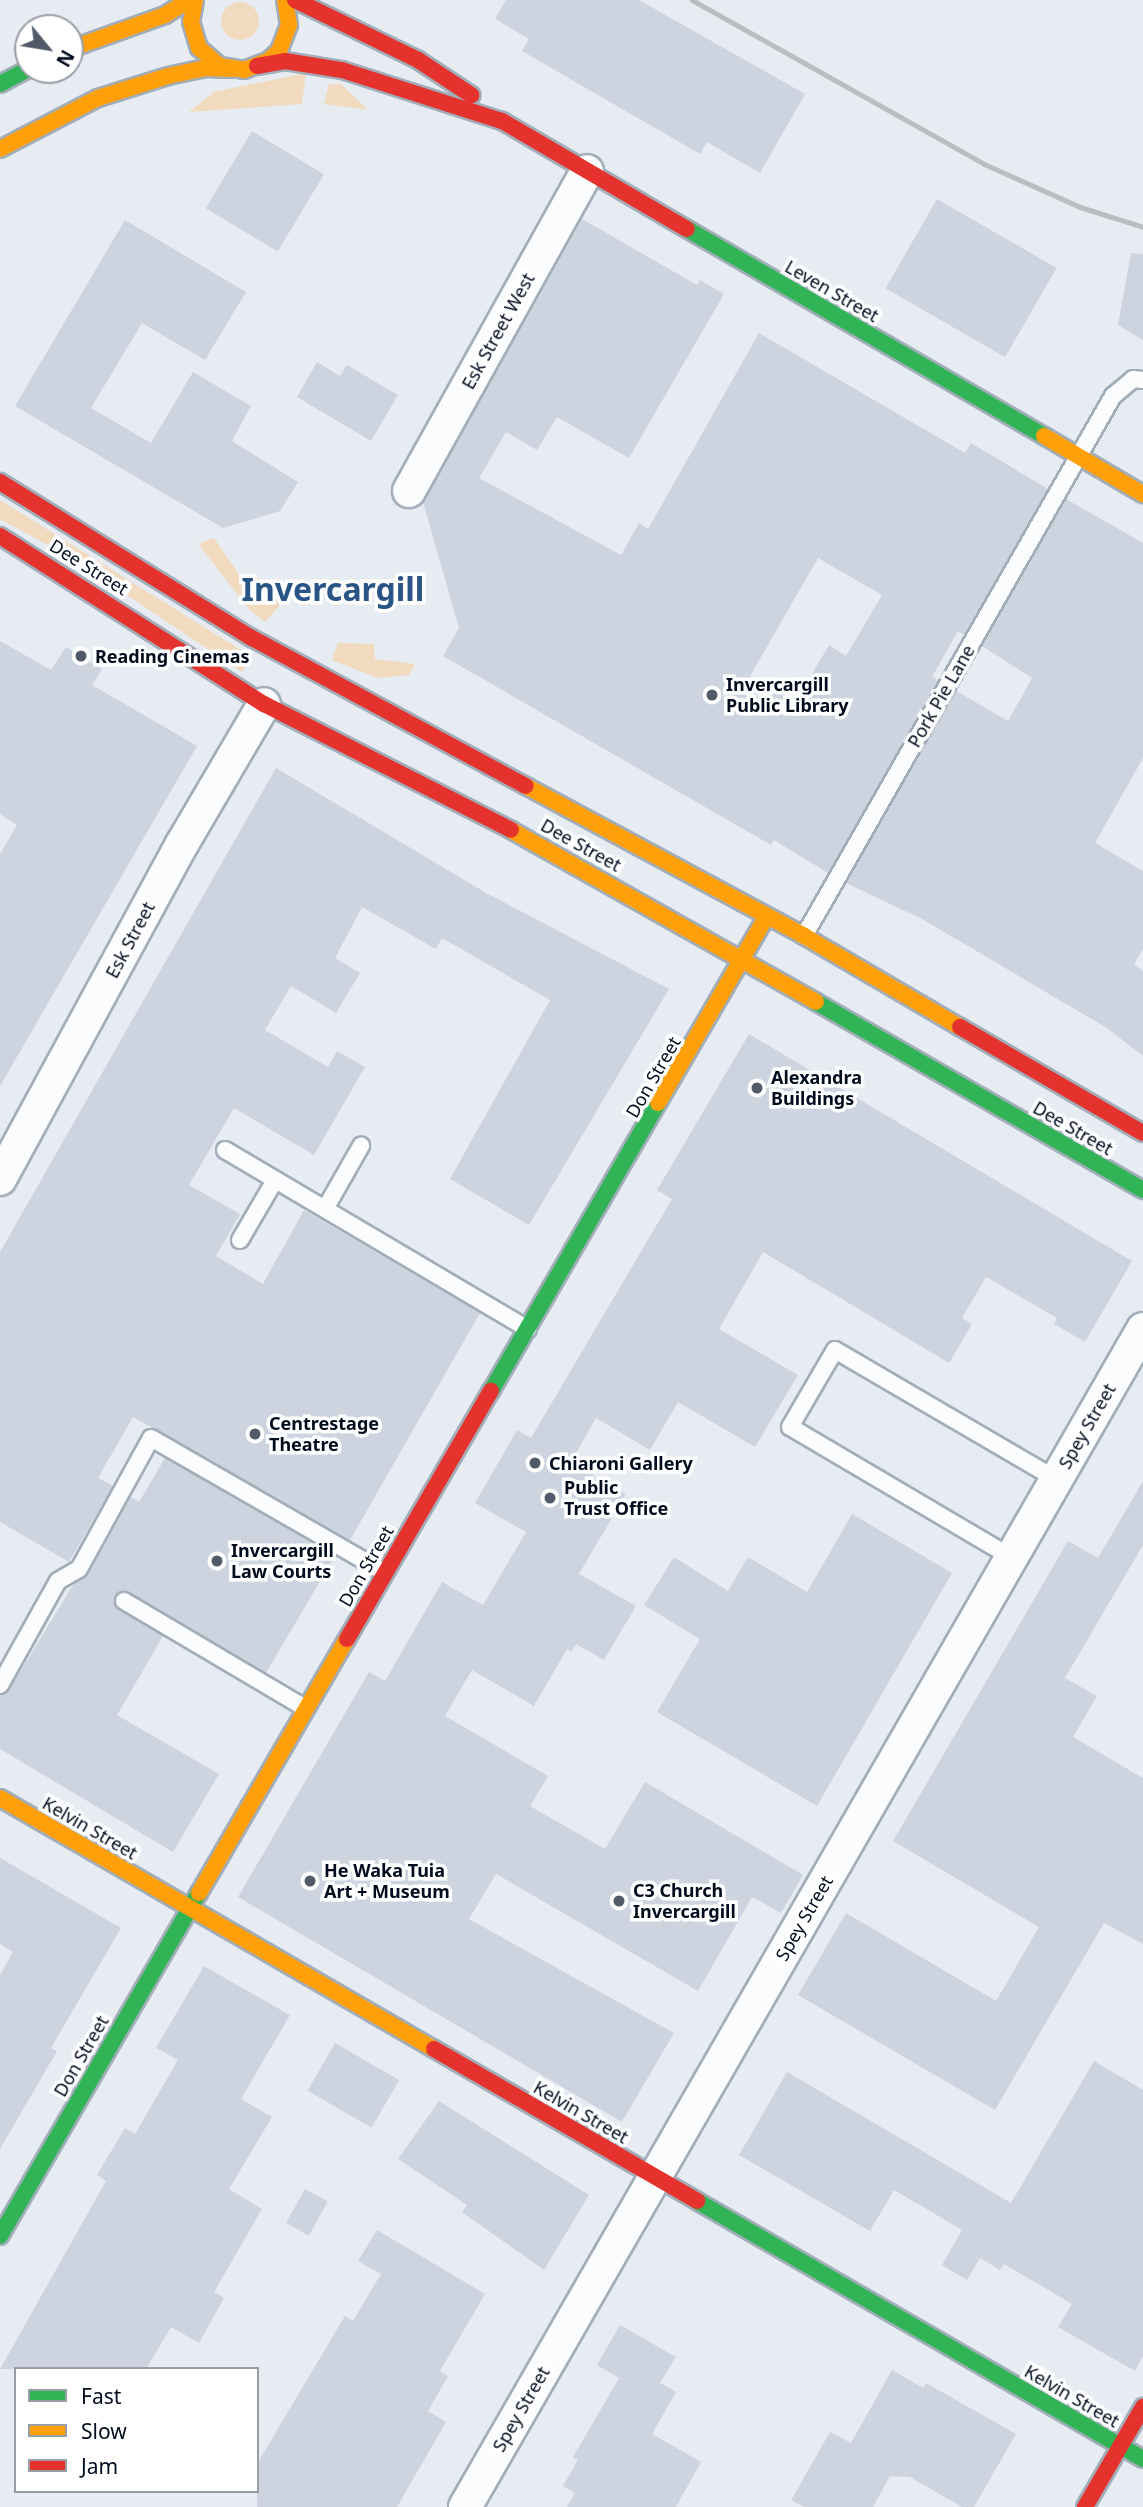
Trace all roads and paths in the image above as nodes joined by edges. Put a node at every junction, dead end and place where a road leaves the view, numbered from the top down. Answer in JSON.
{"nodes":[{"id":1,"x":285,"y":0,"type":"edge"},
{"id":2,"x":295,"y":0,"type":"edge"},
{"id":3,"x":189,"y":1,"type":"edge"},
{"id":4,"x":123,"y":13,"type":"dead end"},
{"id":5,"x":84,"y":41,"type":"edge"},
{"id":6,"x":84,"y":44,"type":"edge"},
{"id":7,"x":257,"y":66,"type":"junction"},
{"id":8,"x":232,"y":69,"type":"junction"},
{"id":9,"x":502,"y":121,"type":"junction"},
{"id":10,"x":0,"y":149,"type":"edge"},
{"id":11,"x":587,"y":170,"type":"junction"},
{"id":12,"x":1143,"y":380,"type":"edge"},
{"id":13,"x":1078,"y":455,"type":"junction"},
{"id":14,"x":0,"y":482,"type":"edge"},
{"id":15,"x":409,"y":491,"type":"dead end"},
{"id":16,"x":1143,"y":494,"type":"edge"},
{"id":17,"x":0,"y":536,"type":"edge"},
{"id":18,"x":264,"y":704,"type":"junction"},
{"id":19,"x":767,"y":916,"type":"junction"},
{"id":20,"x":804,"y":936,"type":"junction"},
{"id":21,"x":742,"y":960,"type":"junction"},
{"id":22,"x":1143,"y":1133,"type":"edge"},
{"id":23,"x":361,"y":1146,"type":"dead end"},
{"id":24,"x":225,"y":1150,"type":"dead end"},
{"id":25,"x":0,"y":1179,"type":"edge"},
{"id":26,"x":275,"y":1180,"type":"junction"},
{"id":27,"x":1143,"y":1190,"type":"edge"},
{"id":28,"x":325,"y":1209,"type":"junction"},
{"id":29,"x":240,"y":1240,"type":"dead end"},
{"id":30,"x":527,"y":1329,"type":"junction"},
{"id":31,"x":1143,"y":1329,"type":"edge"},
{"id":32,"x":1056,"y":1479,"type":"junction"},
{"id":33,"x":1011,"y":1557,"type":"junction"},
{"id":34,"x":384,"y":1572,"type":"junction"},
{"id":35,"x":124,"y":1601,"type":"dead end"},
{"id":36,"x":0,"y":1685,"type":"edge"},
{"id":37,"x":305,"y":1708,"type":"junction"},
{"id":38,"x":0,"y":1798,"type":"edge"},
{"id":39,"x":188,"y":1907,"type":"junction"},
{"id":40,"x":655,"y":2177,"type":"junction"},
{"id":41,"x":0,"y":2236,"type":"edge"},
{"id":42,"x":1143,"y":2407,"type":"edge"},
{"id":43,"x":1120,"y":2446,"type":"junction"},
{"id":44,"x":1143,"y":2459,"type":"edge"},
{"id":45,"x":465,"y":2507,"type":"edge"},
{"id":46,"x":1085,"y":2507,"type":"edge"}],
"edges":[{"from":1,"to":7,"type":"street"},
{"from":2,"to":9,"type":"street","name":"Leven Street"},
{"from":3,"to":6,"type":"street"},
{"from":3,"to":8,"type":"street"},
{"from":4,"to":5,"type":"street"},
{"from":7,"to":8,"type":"street","name":"Leven Street"},
{"from":7,"to":9,"type":"street","name":"Leven Street"},
{"from":8,"to":10,"type":"street","name":"Leven Street"},
{"from":9,"to":11,"type":"street","name":"Leven Street"},
{"from":11,"to":13,"type":"street","name":"Leven Street"},
{"from":11,"to":15,"type":"street","name":"Esk Street West"},
{"from":12,"to":13,"type":"lane","name":"Pork Pie Lane"},
{"from":13,"to":16,"type":"street","name":"Leven Street"},
{"from":13,"to":20,"type":"lane","name":"Pork Pie Lane"},
{"from":14,"to":19,"type":"street","name":"Dee Street"},
{"from":17,"to":18,"type":"street","name":"Dee Street"},
{"from":18,"to":21,"type":"street","name":"Dee Street"},
{"from":18,"to":25,"type":"street","name":"Esk Street"},
{"from":19,"to":20,"type":"street","name":"Dee Street"},
{"from":19,"to":21,"type":"street","name":"Don Street"},
{"from":20,"to":22,"type":"street","name":"Dee Street"},
{"from":21,"to":27,"type":"street","name":"Dee Street"},
{"from":21,"to":30,"type":"street","name":"Don Street"},
{"from":23,"to":28,"type":"lane"},
{"from":24,"to":26,"type":"lane"},
{"from":26,"to":28,"type":"lane"},
{"from":26,"to":29,"type":"lane"},
{"from":28,"to":30,"type":"lane"},
{"from":30,"to":34,"type":"street","name":"Don Street"},
{"from":31,"to":32,"type":"street","name":"Spey Street"},
{"from":32,"to":33,"type":"street","name":"Spey Street"},
{"from":32,"to":33,"type":"lane"},
{"from":33,"to":40,"type":"street","name":"Spey Street"},
{"from":34,"to":36,"type":"lane"},
{"from":34,"to":37,"type":"street","name":"Don Street"},
{"from":35,"to":37,"type":"lane"},
{"from":37,"to":39,"type":"street","name":"Don Street"},
{"from":38,"to":39,"type":"street","name":"Kelvin Street"},
{"from":39,"to":40,"type":"street","name":"Kelvin Street"},
{"from":39,"to":41,"type":"street","name":"Don Street"},
{"from":40,"to":43,"type":"street","name":"Kelvin Street"},
{"from":40,"to":45,"type":"street","name":"Spey Street"},
{"from":42,"to":43,"type":"street"},
{"from":43,"to":44,"type":"street","name":"Kelvin Street"},
{"from":43,"to":46,"type":"street"}]}
